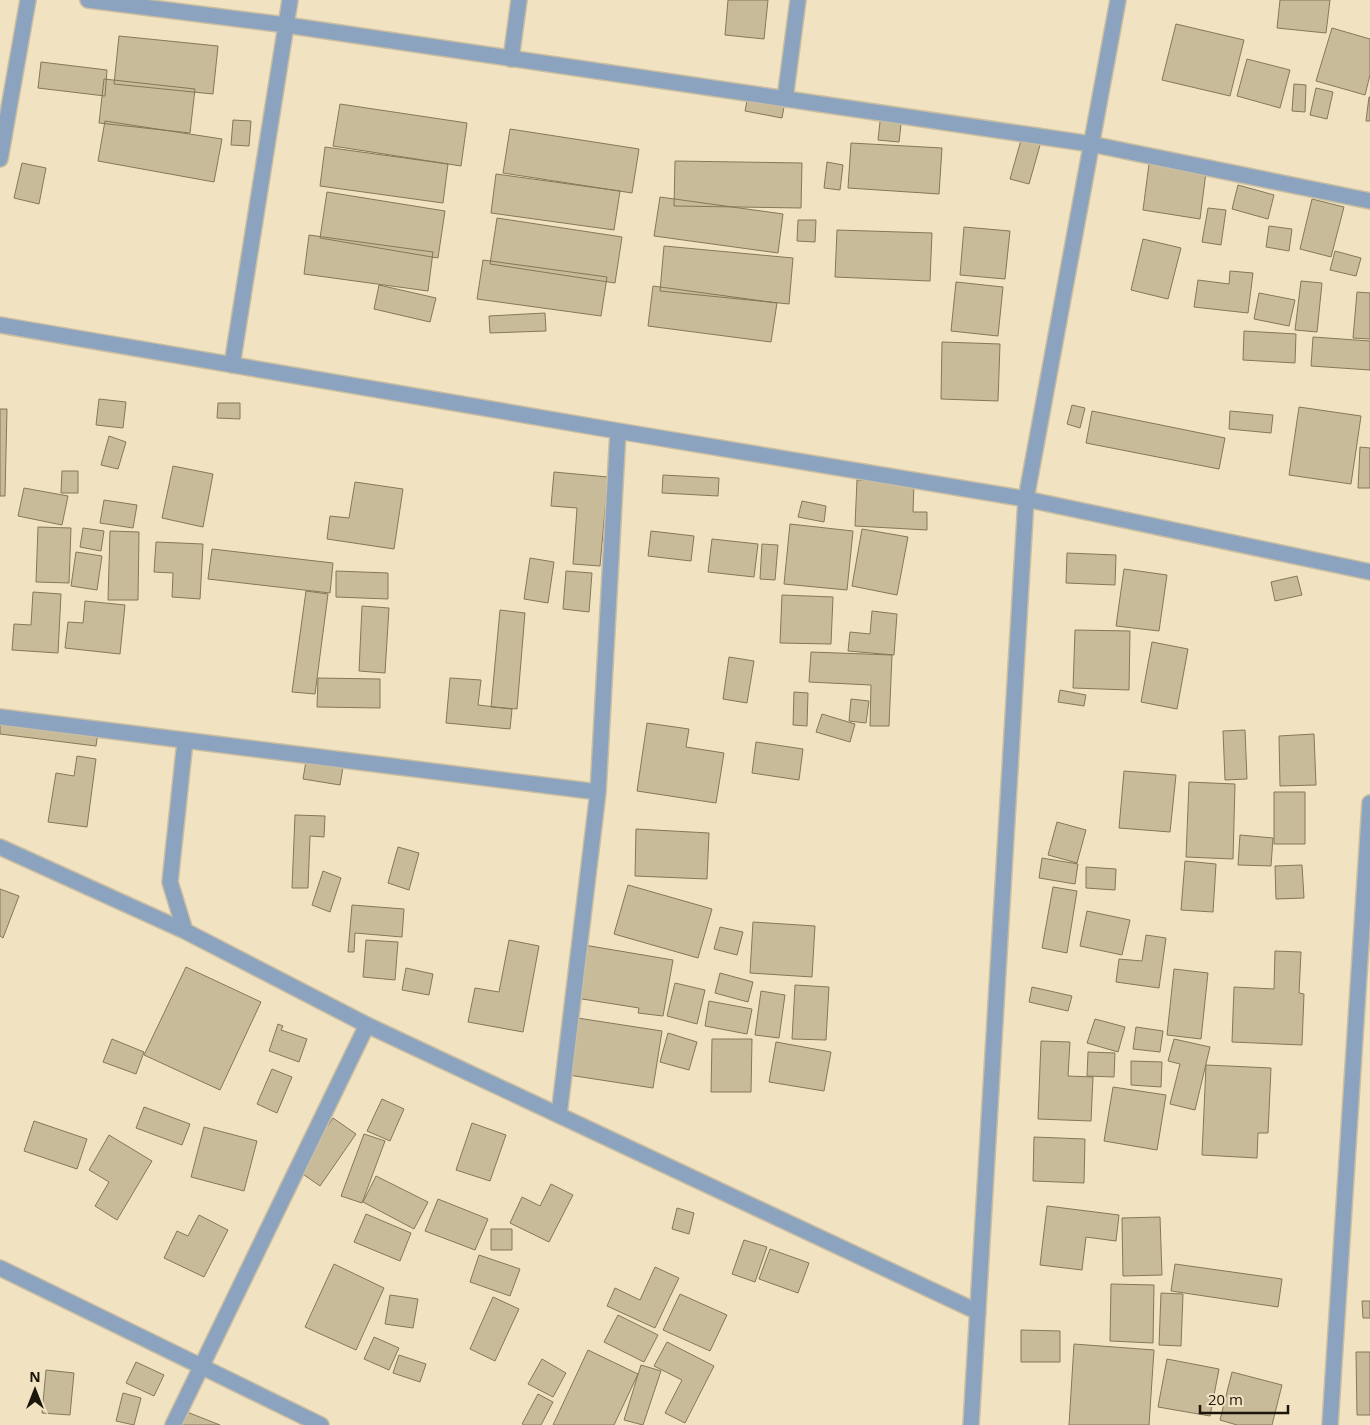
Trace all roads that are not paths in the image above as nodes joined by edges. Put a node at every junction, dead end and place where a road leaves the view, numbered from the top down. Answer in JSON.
{"nodes":[{"id":1,"x":28,"y":0,"type":"edge"},
{"id":2,"x":88,"y":0,"type":"edge"},
{"id":3,"x":290,"y":0,"type":"edge"},
{"id":4,"x":519,"y":0,"type":"edge"},
{"id":5,"x":798,"y":0,"type":"edge"},
{"id":6,"x":1118,"y":0,"type":"edge"},
{"id":7,"x":286,"y":25,"type":"junction"},
{"id":8,"x":511,"y":58,"type":"junction"},
{"id":9,"x":785,"y":99,"type":"junction"},
{"id":10,"x":1091,"y":144,"type":"junction"},
{"id":11,"x":0,"y":159,"type":"edge"},
{"id":12,"x":1370,"y":201,"type":"edge"},
{"id":13,"x":0,"y":325,"type":"edge"},
{"id":14,"x":232,"y":365,"type":"junction"},
{"id":15,"x":618,"y":432,"type":"junction"},
{"id":16,"x":1026,"y":499,"type":"junction"},
{"id":17,"x":1370,"y":572,"type":"edge"},
{"id":18,"x":0,"y":718,"type":"edge"},
{"id":19,"x":185,"y":740,"type":"junction"},
{"id":20,"x":598,"y":792,"type":"junction"},
{"id":21,"x":1370,"y":803,"type":"edge"},
{"id":22,"x":0,"y":847,"type":"edge"},
{"id":23,"x":185,"y":931,"type":"junction"},
{"id":24,"x":367,"y":1025,"type":"junction"},
{"id":25,"x":559,"y":1115,"type":"junction"},
{"id":26,"x":0,"y":1268,"type":"edge"},
{"id":27,"x":978,"y":1312,"type":"junction"},
{"id":28,"x":201,"y":1366,"type":"junction"},
{"id":29,"x":173,"y":1425,"type":"edge"},
{"id":30,"x":321,"y":1425,"type":"edge"},
{"id":31,"x":971,"y":1425,"type":"edge"},
{"id":32,"x":1330,"y":1425,"type":"edge"}],
"edges":[{"from":1,"to":11,"type":"street"},
{"from":2,"to":7,"type":"street"},
{"from":3,"to":7,"type":"street"},
{"from":4,"to":8,"type":"street"},
{"from":5,"to":9,"type":"street"},
{"from":6,"to":10,"type":"street"},
{"from":7,"to":8,"type":"street"},
{"from":7,"to":14,"type":"street"},
{"from":8,"to":9,"type":"street"},
{"from":9,"to":10,"type":"street"},
{"from":10,"to":12,"type":"street"},
{"from":10,"to":16,"type":"street"},
{"from":13,"to":14,"type":"street"},
{"from":14,"to":15,"type":"street"},
{"from":15,"to":16,"type":"street"},
{"from":15,"to":20,"type":"street"},
{"from":16,"to":17,"type":"street"},
{"from":16,"to":27,"type":"street"},
{"from":18,"to":19,"type":"street"},
{"from":19,"to":20,"type":"street"},
{"from":19,"to":23,"type":"street"},
{"from":20,"to":25,"type":"street"},
{"from":21,"to":32,"type":"street"},
{"from":22,"to":23,"type":"street"},
{"from":23,"to":24,"type":"street"},
{"from":24,"to":25,"type":"street"},
{"from":24,"to":28,"type":"street"},
{"from":25,"to":27,"type":"street"},
{"from":26,"to":28,"type":"street"},
{"from":27,"to":31,"type":"street"},
{"from":28,"to":29,"type":"street"},
{"from":28,"to":30,"type":"street"}]}
